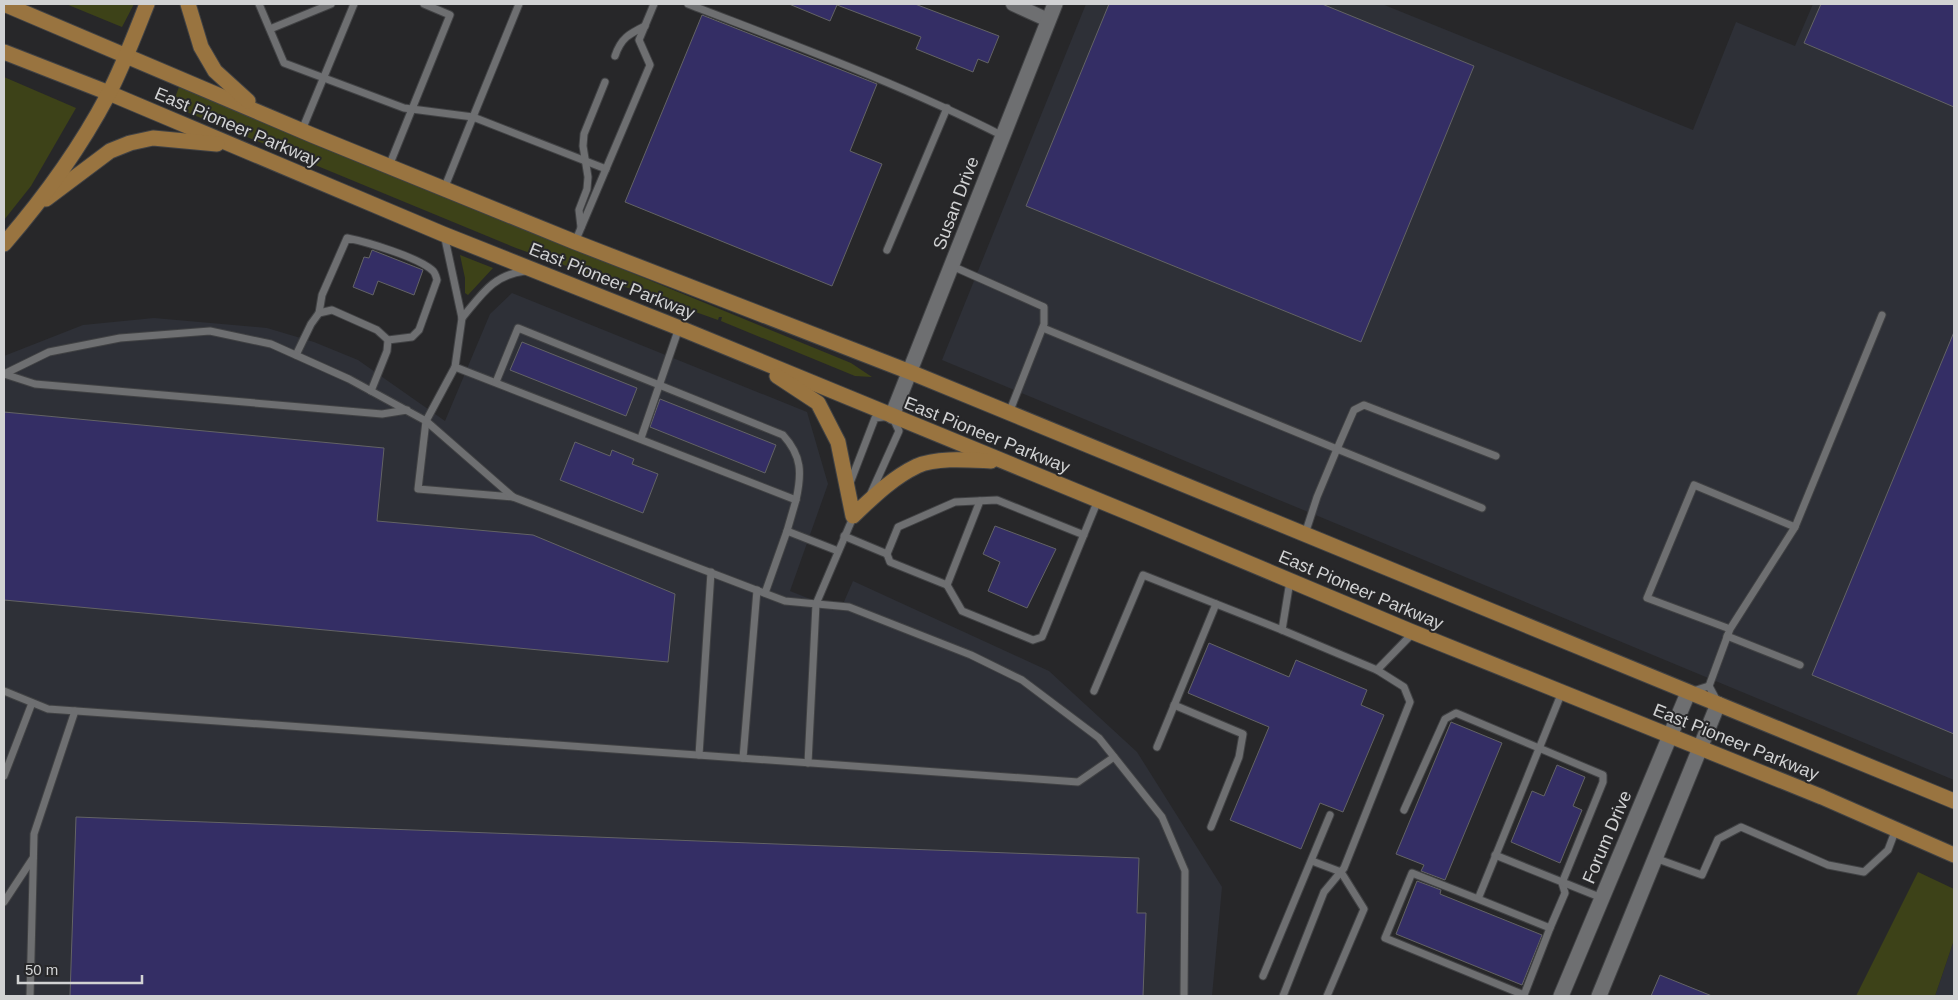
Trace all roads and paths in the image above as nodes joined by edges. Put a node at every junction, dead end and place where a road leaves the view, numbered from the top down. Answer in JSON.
{"nodes":[{"id":1,"x":4,"y":4,"type":"edge"},
{"id":2,"x":147,"y":4,"type":"edge"},
{"id":3,"x":188,"y":4,"type":"edge"},
{"id":4,"x":258,"y":4,"type":"edge"},
{"id":5,"x":330,"y":4,"type":"edge"},
{"id":6,"x":354,"y":4,"type":"edge"},
{"id":7,"x":424,"y":4,"type":"edge"},
{"id":8,"x":519,"y":4,"type":"edge"},
{"id":9,"x":654,"y":4,"type":"edge"},
{"id":10,"x":688,"y":4,"type":"edge"},
{"id":11,"x":1013,"y":4,"type":"edge"},
{"id":12,"x":1054,"y":4,"type":"edge"},
{"id":13,"x":1048,"y":20,"type":"junction"},
{"id":14,"x":645,"y":26,"type":"junction"},
{"id":15,"x":270,"y":29,"type":"junction"},
{"id":16,"x":4,"y":52,"type":"edge"},
{"id":17,"x":126,"y":55,"type":"junction"},
{"id":18,"x":615,"y":56,"type":"dead end"},
{"id":19,"x":324,"y":78,"type":"junction"},
{"id":20,"x":605,"y":82,"type":"dead end"},
{"id":21,"x":109,"y":93,"type":"junction"},
{"id":22,"x":947,"y":108,"type":"junction"},
{"id":23,"x":411,"y":109,"type":"junction"},
{"id":24,"x":258,"y":110,"type":"junction"},
{"id":25,"x":473,"y":117,"type":"junction"},
{"id":26,"x":302,"y":130,"type":"junction"},
{"id":27,"x":1002,"y":136,"type":"junction"},
{"id":28,"x":230,"y":144,"type":"junction"},
{"id":29,"x":584,"y":160,"type":"junction"},
{"id":30,"x":389,"y":166,"type":"junction"},
{"id":31,"x":606,"y":169,"type":"junction"},
{"id":32,"x":444,"y":189,"type":"junction"},
{"id":33,"x":35,"y":208,"type":"junction"},
{"id":34,"x":581,"y":227,"type":"junction"},
{"id":35,"x":443,"y":234,"type":"junction"},
{"id":36,"x":575,"y":242,"type":"junction"},
{"id":37,"x":4,"y":244,"type":"edge"},
{"id":38,"x":887,"y":250,"type":"dead end"},
{"id":39,"x":952,"y":266,"type":"junction"},
{"id":40,"x":532,"y":270,"type":"junction"},
{"id":41,"x":319,"y":313,"type":"junction"},
{"id":42,"x":1882,"y":316,"type":"dead end"},
{"id":43,"x":462,"y":318,"type":"junction"},
{"id":44,"x":679,"y":328,"type":"junction"},
{"id":45,"x":1043,"y":328,"type":"junction"},
{"id":46,"x":388,"y":340,"type":"junction"},
{"id":47,"x":742,"y":354,"type":"junction"},
{"id":48,"x":296,"y":355,"type":"junction"},
{"id":49,"x":455,"y":366,"type":"junction"},
{"id":50,"x":910,"y":372,"type":"junction"},
{"id":51,"x":4,"y":374,"type":"edge"},
{"id":52,"x":496,"y":382,"type":"junction"},
{"id":53,"x":659,"y":385,"type":"junction"},
{"id":54,"x":371,"y":391,"type":"junction"},
{"id":55,"x":407,"y":410,"type":"junction"},
{"id":56,"x":1009,"y":413,"type":"junction"},
{"id":57,"x":892,"y":416,"type":"junction"},
{"id":58,"x":426,"y":421,"type":"junction"},
{"id":59,"x":641,"y":438,"type":"junction"},
{"id":60,"x":1337,"y":448,"type":"junction"},
{"id":61,"x":1496,"y":456,"type":"dead end"},
{"id":62,"x":1001,"y":461,"type":"junction"},
{"id":63,"x":513,"y":497,"type":"junction"},
{"id":64,"x":796,"y":500,"type":"junction"},
{"id":65,"x":1098,"y":500,"type":"junction"},
{"id":66,"x":980,"y":501,"type":"junction"},
{"id":67,"x":1482,"y":508,"type":"dead end"},
{"id":68,"x":853,"y":516,"type":"junction"},
{"id":69,"x":1795,"y":527,"type":"junction"},
{"id":70,"x":787,"y":531,"type":"junction"},
{"id":71,"x":1084,"y":535,"type":"junction"},
{"id":72,"x":1305,"y":535,"type":"junction"},
{"id":73,"x":844,"y":536,"type":"junction"},
{"id":74,"x":838,"y":551,"type":"junction"},
{"id":75,"x":887,"y":554,"type":"junction"},
{"id":76,"x":711,"y":572,"type":"junction"},
{"id":77,"x":1290,"y":580,"type":"junction"},
{"id":78,"x":947,"y":585,"type":"junction"},
{"id":79,"x":757,"y":590,"type":"junction"},
{"id":80,"x":765,"y":594,"type":"junction"},
{"id":81,"x":816,"y":604,"type":"junction"},
{"id":82,"x":1216,"y":604,"type":"junction"},
{"id":83,"x":1282,"y":630,"type":"junction"},
{"id":84,"x":1413,"y":632,"type":"junction"},
{"id":85,"x":1729,"y":632,"type":"junction"},
{"id":86,"x":1800,"y":665,"type":"dead end"},
{"id":87,"x":1377,"y":670,"type":"junction"},
{"id":88,"x":1709,"y":686,"type":"junction"},
{"id":89,"x":4,"y":691,"type":"edge"},
{"id":90,"x":1094,"y":691,"type":"dead end"},
{"id":91,"x":1562,"y":692,"type":"junction"},
{"id":92,"x":1688,"y":693,"type":"junction"},
{"id":93,"x":32,"y":703,"type":"junction"},
{"id":94,"x":1718,"y":704,"type":"junction"},
{"id":95,"x":1174,"y":705,"type":"junction"},
{"id":96,"x":75,"y":711,"type":"junction"},
{"id":97,"x":1671,"y":736,"type":"junction"},
{"id":98,"x":1156,"y":747,"type":"dead end"},
{"id":99,"x":1539,"y":748,"type":"junction"},
{"id":100,"x":1700,"y":748,"type":"junction"},
{"id":101,"x":699,"y":755,"type":"junction"},
{"id":102,"x":1114,"y":757,"type":"junction"},
{"id":103,"x":742,"y":758,"type":"junction"},
{"id":104,"x":808,"y":763,"type":"junction"},
{"id":105,"x":4,"y":776,"type":"edge"},
{"id":106,"x":1954,"y":801,"type":"edge"},
{"id":107,"x":1404,"y":810,"type":"dead end"},
{"id":108,"x":1330,"y":815,"type":"dead end"},
{"id":109,"x":1210,"y":827,"type":"dead end"},
{"id":110,"x":1896,"y":830,"type":"junction"},
{"id":111,"x":1495,"y":855,"type":"junction"},
{"id":112,"x":1954,"y":855,"type":"edge"},
{"id":113,"x":34,"y":858,"type":"junction"},
{"id":114,"x":1655,"y":858,"type":"junction"},
{"id":115,"x":1312,"y":861,"type":"junction"},
{"id":116,"x":1341,"y":872,"type":"junction"},
{"id":117,"x":1562,"y":883,"type":"junction"},
{"id":118,"x":1602,"y":898,"type":"junction"},
{"id":119,"x":1478,"y":899,"type":"junction"},
{"id":120,"x":4,"y":902,"type":"edge"},
{"id":121,"x":1550,"y":928,"type":"junction"},
{"id":122,"x":1263,"y":976,"type":"dead end"},
{"id":123,"x":30,"y":996,"type":"edge"},
{"id":124,"x":1184,"y":996,"type":"edge"},
{"id":125,"x":1283,"y":996,"type":"edge"},
{"id":126,"x":1328,"y":996,"type":"edge"},
{"id":127,"x":1561,"y":996,"type":"edge"},
{"id":128,"x":1599,"y":996,"type":"edge"}],
"edges":[{"from":1,"to":17,"type":"main road","name":"East Pioneer Parkway"},
{"from":2,"to":17,"type":"main road"},
{"from":3,"to":24,"type":"main road"},
{"from":4,"to":15,"type":"lane"},
{"from":5,"to":15,"type":"lane"},
{"from":6,"to":19,"type":"lane"},
{"from":7,"to":23,"type":"lane"},
{"from":8,"to":25,"type":"lane"},
{"from":9,"to":14,"type":"lane"},
{"from":10,"to":22,"type":"lane"},
{"from":11,"to":13,"type":"street"},
{"from":12,"to":13,"type":"street","name":"Susan Drive"},
{"from":13,"to":27,"type":"street","name":"Susan Drive"},
{"from":14,"to":18,"type":"lane"},
{"from":14,"to":31,"type":"lane"},
{"from":15,"to":19,"type":"lane"},
{"from":16,"to":21,"type":"main road","name":"East Pioneer Parkway"},
{"from":17,"to":21,"type":"main road"},
{"from":17,"to":24,"type":"main road","name":"East Pioneer Parkway"},
{"from":19,"to":23,"type":"lane"},
{"from":19,"to":26,"type":"lane"},
{"from":20,"to":29,"type":"lane"},
{"from":21,"to":28,"type":"main road","name":"East Pioneer Parkway"},
{"from":21,"to":33,"type":"main road"},
{"from":22,"to":27,"type":"lane"},
{"from":22,"to":38,"type":"lane"},
{"from":23,"to":25,"type":"lane"},
{"from":23,"to":30,"type":"lane"},
{"from":24,"to":26,"type":"main road","name":"East Pioneer Parkway"},
{"from":25,"to":29,"type":"lane"},
{"from":25,"to":32,"type":"lane"},
{"from":26,"to":30,"type":"main road","name":"East Pioneer Parkway"},
{"from":27,"to":39,"type":"street","name":"Susan Drive"},
{"from":28,"to":33,"type":"main road"},
{"from":28,"to":35,"type":"main road","name":"East Pioneer Parkway"},
{"from":29,"to":31,"type":"lane"},
{"from":29,"to":34,"type":"lane"},
{"from":30,"to":32,"type":"main road","name":"East Pioneer Parkway"},
{"from":31,"to":34,"type":"lane"},
{"from":32,"to":36,"type":"main road","name":"East Pioneer Parkway"},
{"from":33,"to":37,"type":"main road"},
{"from":34,"to":36,"type":"lane"},
{"from":35,"to":40,"type":"main road","name":"East Pioneer Parkway"},
{"from":35,"to":43,"type":"lane"},
{"from":36,"to":50,"type":"main road","name":"East Pioneer Parkway"},
{"from":39,"to":45,"type":"lane"},
{"from":39,"to":50,"type":"street","name":"Susan Drive"},
{"from":40,"to":43,"type":"lane"},
{"from":40,"to":44,"type":"main road","name":"East Pioneer Parkway"},
{"from":41,"to":46,"type":"lane"},
{"from":41,"to":46,"type":"lane"},
{"from":41,"to":48,"type":"lane"},
{"from":42,"to":69,"type":"lane"},
{"from":43,"to":49,"type":"lane"},
{"from":44,"to":47,"type":"main road","name":"East Pioneer Parkway"},
{"from":44,"to":53,"type":"lane"},
{"from":45,"to":56,"type":"lane"},
{"from":45,"to":60,"type":"lane"},
{"from":46,"to":54,"type":"lane"},
{"from":47,"to":57,"type":"main road","name":"East Pioneer Parkway"},
{"from":47,"to":68,"type":"main road"},
{"from":48,"to":51,"type":"lane"},
{"from":48,"to":54,"type":"lane"},
{"from":49,"to":52,"type":"lane"},
{"from":49,"to":58,"type":"lane"},
{"from":50,"to":56,"type":"main road","name":"East Pioneer Parkway"},
{"from":50,"to":57,"type":"street","name":"Susan Drive"},
{"from":51,"to":55,"type":"lane"},
{"from":52,"to":53,"type":"lane"},
{"from":52,"to":59,"type":"lane"},
{"from":53,"to":59,"type":"lane"},
{"from":53,"to":64,"type":"lane"},
{"from":54,"to":55,"type":"lane"},
{"from":55,"to":58,"type":"lane"},
{"from":56,"to":72,"type":"main road","name":"East Pioneer Parkway"},
{"from":57,"to":62,"type":"main road","name":"East Pioneer Parkway"},
{"from":57,"to":68,"type":"lane"},
{"from":57,"to":68,"type":"lane"},
{"from":58,"to":63,"type":"lane"},
{"from":58,"to":63,"type":"lane"},
{"from":59,"to":64,"type":"lane"},
{"from":60,"to":61,"type":"lane"},
{"from":60,"to":67,"type":"lane"},
{"from":60,"to":72,"type":"lane"},
{"from":62,"to":65,"type":"main road","name":"East Pioneer Parkway"},
{"from":62,"to":68,"type":"main road"},
{"from":63,"to":76,"type":"lane"},
{"from":64,"to":70,"type":"lane"},
{"from":65,"to":71,"type":"lane"},
{"from":65,"to":77,"type":"main road","name":"East Pioneer Parkway"},
{"from":66,"to":71,"type":"lane"},
{"from":66,"to":75,"type":"lane"},
{"from":66,"to":78,"type":"lane"},
{"from":68,"to":73,"type":"lane"},
{"from":69,"to":85,"type":"lane"},
{"from":69,"to":85,"type":"lane"},
{"from":70,"to":74,"type":"lane"},
{"from":70,"to":80,"type":"lane"},
{"from":71,"to":78,"type":"lane"},
{"from":72,"to":92,"type":"main road","name":"East Pioneer Parkway"},
{"from":73,"to":74,"type":"lane"},
{"from":73,"to":75,"type":"lane"},
{"from":74,"to":81,"type":"lane"},
{"from":75,"to":78,"type":"lane"},
{"from":76,"to":79,"type":"lane"},
{"from":76,"to":101,"type":"lane"},
{"from":77,"to":83,"type":"lane"},
{"from":77,"to":84,"type":"main road","name":"East Pioneer Parkway"},
{"from":79,"to":80,"type":"lane"},
{"from":79,"to":103,"type":"lane"},
{"from":80,"to":81,"type":"lane"},
{"from":81,"to":102,"type":"lane"},
{"from":81,"to":104,"type":"lane"},
{"from":82,"to":83,"type":"lane"},
{"from":82,"to":90,"type":"lane"},
{"from":82,"to":95,"type":"lane"},
{"from":83,"to":87,"type":"lane"},
{"from":84,"to":87,"type":"lane"},
{"from":84,"to":91,"type":"main road","name":"East Pioneer Parkway"},
{"from":85,"to":86,"type":"lane"},
{"from":85,"to":88,"type":"lane"},
{"from":87,"to":116,"type":"lane"},
{"from":88,"to":92,"type":"lane"},
{"from":88,"to":94,"type":"lane"},
{"from":89,"to":93,"type":"lane"},
{"from":91,"to":97,"type":"main road","name":"East Pioneer Parkway"},
{"from":91,"to":99,"type":"lane"},
{"from":92,"to":94,"type":"main road","name":"East Pioneer Parkway"},
{"from":92,"to":97,"type":"street","name":"Forum Drive"},
{"from":93,"to":96,"type":"lane"},
{"from":93,"to":105,"type":"lane"},
{"from":94,"to":100,"type":"street"},
{"from":94,"to":106,"type":"main road","name":"East Pioneer Parkway"},
{"from":95,"to":98,"type":"lane"},
{"from":95,"to":109,"type":"lane"},
{"from":96,"to":101,"type":"lane"},
{"from":96,"to":113,"type":"lane"},
{"from":97,"to":100,"type":"main road","name":"East Pioneer Parkway"},
{"from":97,"to":118,"type":"street","name":"Forum Drive"},
{"from":99,"to":107,"type":"lane"},
{"from":99,"to":111,"type":"lane"},
{"from":99,"to":117,"type":"lane"},
{"from":100,"to":110,"type":"main road","name":"East Pioneer Parkway"},
{"from":100,"to":114,"type":"street"},
{"from":101,"to":103,"type":"lane"},
{"from":102,"to":104,"type":"lane"},
{"from":102,"to":124,"type":"lane"},
{"from":103,"to":104,"type":"lane"},
{"from":108,"to":115,"type":"lane"},
{"from":110,"to":112,"type":"main road","name":"East Pioneer Parkway"},
{"from":110,"to":114,"type":"lane"},
{"from":111,"to":117,"type":"lane"},
{"from":111,"to":119,"type":"lane"},
{"from":113,"to":120,"type":"lane"},
{"from":113,"to":123,"type":"lane"},
{"from":114,"to":128,"type":"street"},
{"from":115,"to":116,"type":"lane"},
{"from":115,"to":122,"type":"lane"},
{"from":116,"to":125,"type":"lane"},
{"from":116,"to":126,"type":"lane"},
{"from":117,"to":118,"type":"lane"},
{"from":117,"to":121,"type":"lane"},
{"from":118,"to":127,"type":"street","name":"Forum Drive"},
{"from":119,"to":121,"type":"lane"},
{"from":119,"to":121,"type":"lane"}]}
